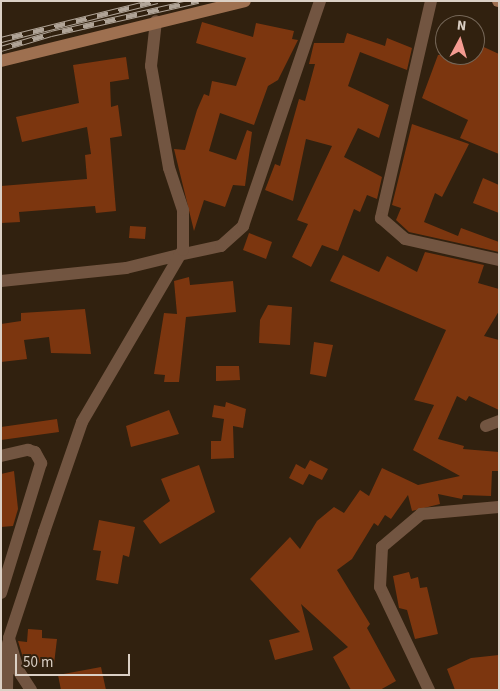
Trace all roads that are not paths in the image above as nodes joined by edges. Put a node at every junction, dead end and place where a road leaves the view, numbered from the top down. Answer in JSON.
{"nodes":[{"id":1,"x":245,"y":1,"type":"edge"},
{"id":2,"x":320,"y":1,"type":"edge"},
{"id":3,"x":431,"y":1,"type":"edge"},
{"id":4,"x":156,"y":21,"type":"junction"},
{"id":5,"x":1,"y":61,"type":"edge"},
{"id":6,"x":179,"y":256,"type":"junction"},
{"id":7,"x":499,"y":260,"type":"edge"},
{"id":8,"x":1,"y":281,"type":"edge"},
{"id":9,"x":499,"y":421,"type":"edge"},
{"id":10,"x":486,"y":426,"type":"dead end"},
{"id":11,"x":1,"y":456,"type":"edge"},
{"id":12,"x":499,"y":507,"type":"edge"},
{"id":13,"x":1,"y":593,"type":"edge"},
{"id":14,"x":9,"y":638,"type":"junction"},
{"id":15,"x":7,"y":690,"type":"edge"},
{"id":16,"x":32,"y":690,"type":"edge"},
{"id":17,"x":429,"y":690,"type":"edge"}],
"edges":[{"from":1,"to":4,"type":"main road"},
{"from":2,"to":6,"type":"street"},
{"from":3,"to":7,"type":"street"},
{"from":4,"to":5,"type":"main road"},
{"from":4,"to":6,"type":"street"},
{"from":6,"to":8,"type":"street"},
{"from":6,"to":14,"type":"street"},
{"from":9,"to":10,"type":"street"},
{"from":11,"to":13,"type":"street"},
{"from":12,"to":17,"type":"street"},
{"from":14,"to":15,"type":"street"},
{"from":14,"to":16,"type":"street"}]}
